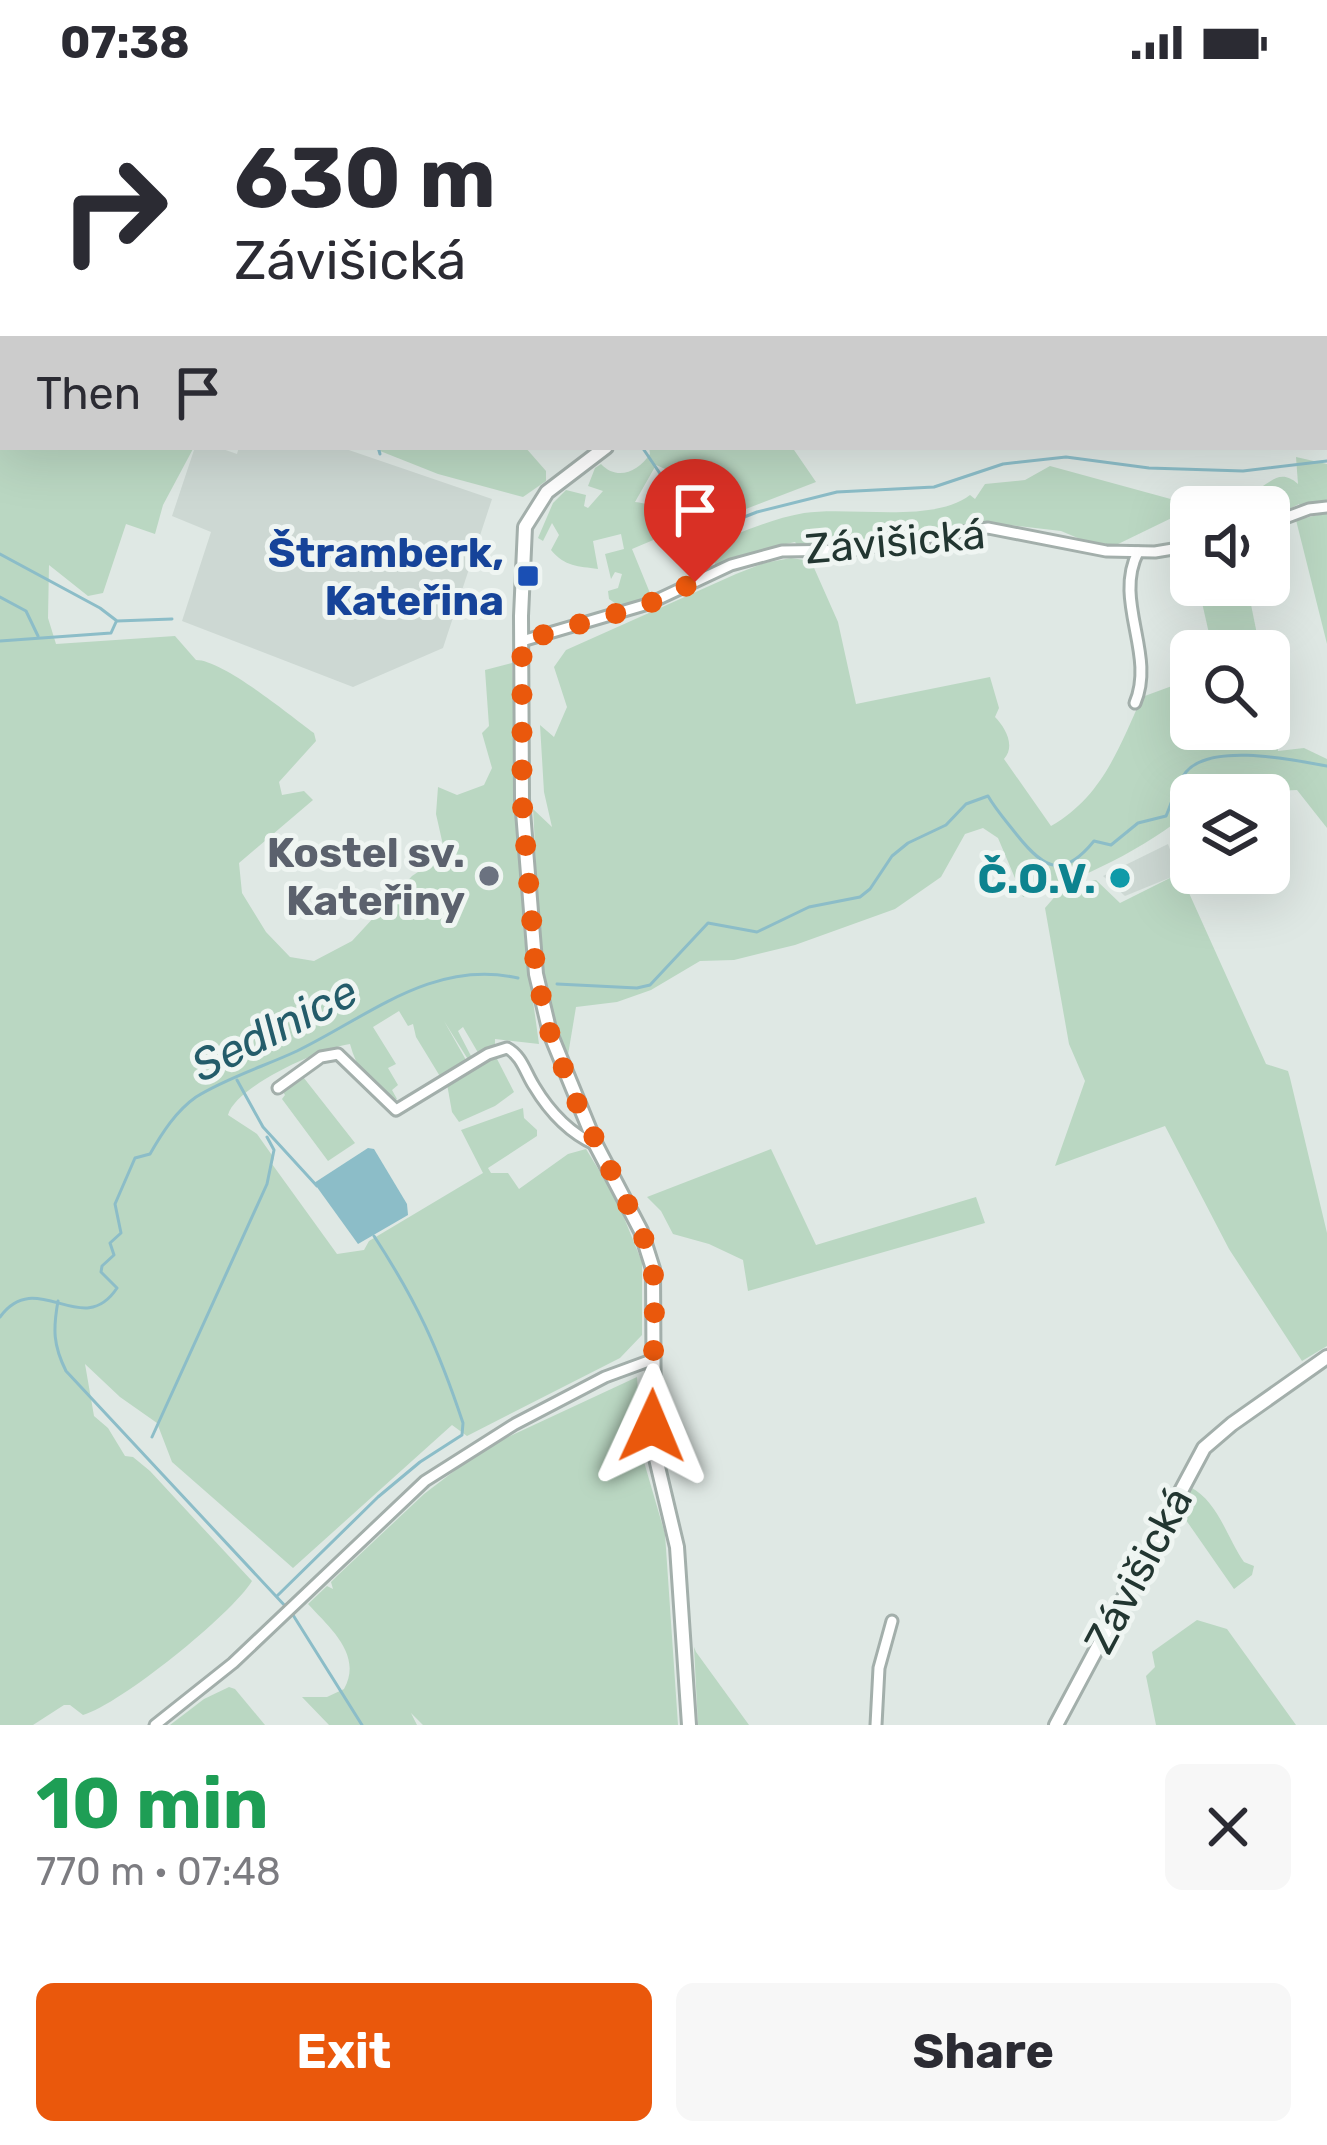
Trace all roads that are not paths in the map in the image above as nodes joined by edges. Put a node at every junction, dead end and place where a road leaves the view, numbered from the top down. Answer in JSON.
{"nodes":[{"id":1,"x":602,"y":450,"type":"edge"},
{"id":2,"x":1327,"y":507,"type":"edge"},
{"id":3,"x":1290,"y":516,"type":"edge"},
{"id":4,"x":1170,"y":548,"type":"edge"},
{"id":5,"x":1138,"y":552,"type":"junction"},
{"id":6,"x":522,"y":641,"type":"junction"},
{"id":7,"x":1135,"y":703,"type":"dead end"},
{"id":8,"x":278,"y":1088,"type":"dead end"},
{"id":9,"x":596,"y":1144,"type":"junction"},
{"id":10,"x":1327,"y":1358,"type":"edge"},
{"id":11,"x":653,"y":1359,"type":"junction"},
{"id":12,"x":892,"y":1621,"type":"dead end"},
{"id":13,"x":154,"y":1725,"type":"edge"},
{"id":14,"x":689,"y":1725,"type":"edge"},
{"id":15,"x":876,"y":1725,"type":"edge"},
{"id":16,"x":1056,"y":1725,"type":"edge"}],
"edges":[{"from":1,"to":6,"type":"street"},
{"from":2,"to":3,"type":"street"},
{"from":4,"to":5,"type":"street","name":"Závišická"},
{"from":5,"to":6,"type":"street","name":"Závišická"},
{"from":5,"to":7,"type":"street"},
{"from":6,"to":9,"type":"street"},
{"from":8,"to":9,"type":"street"},
{"from":9,"to":11,"type":"street"},
{"from":10,"to":16,"type":"street","name":"Závišická"},
{"from":11,"to":13,"type":"street"},
{"from":11,"to":14,"type":"street"},
{"from":12,"to":15,"type":"street"}]}
